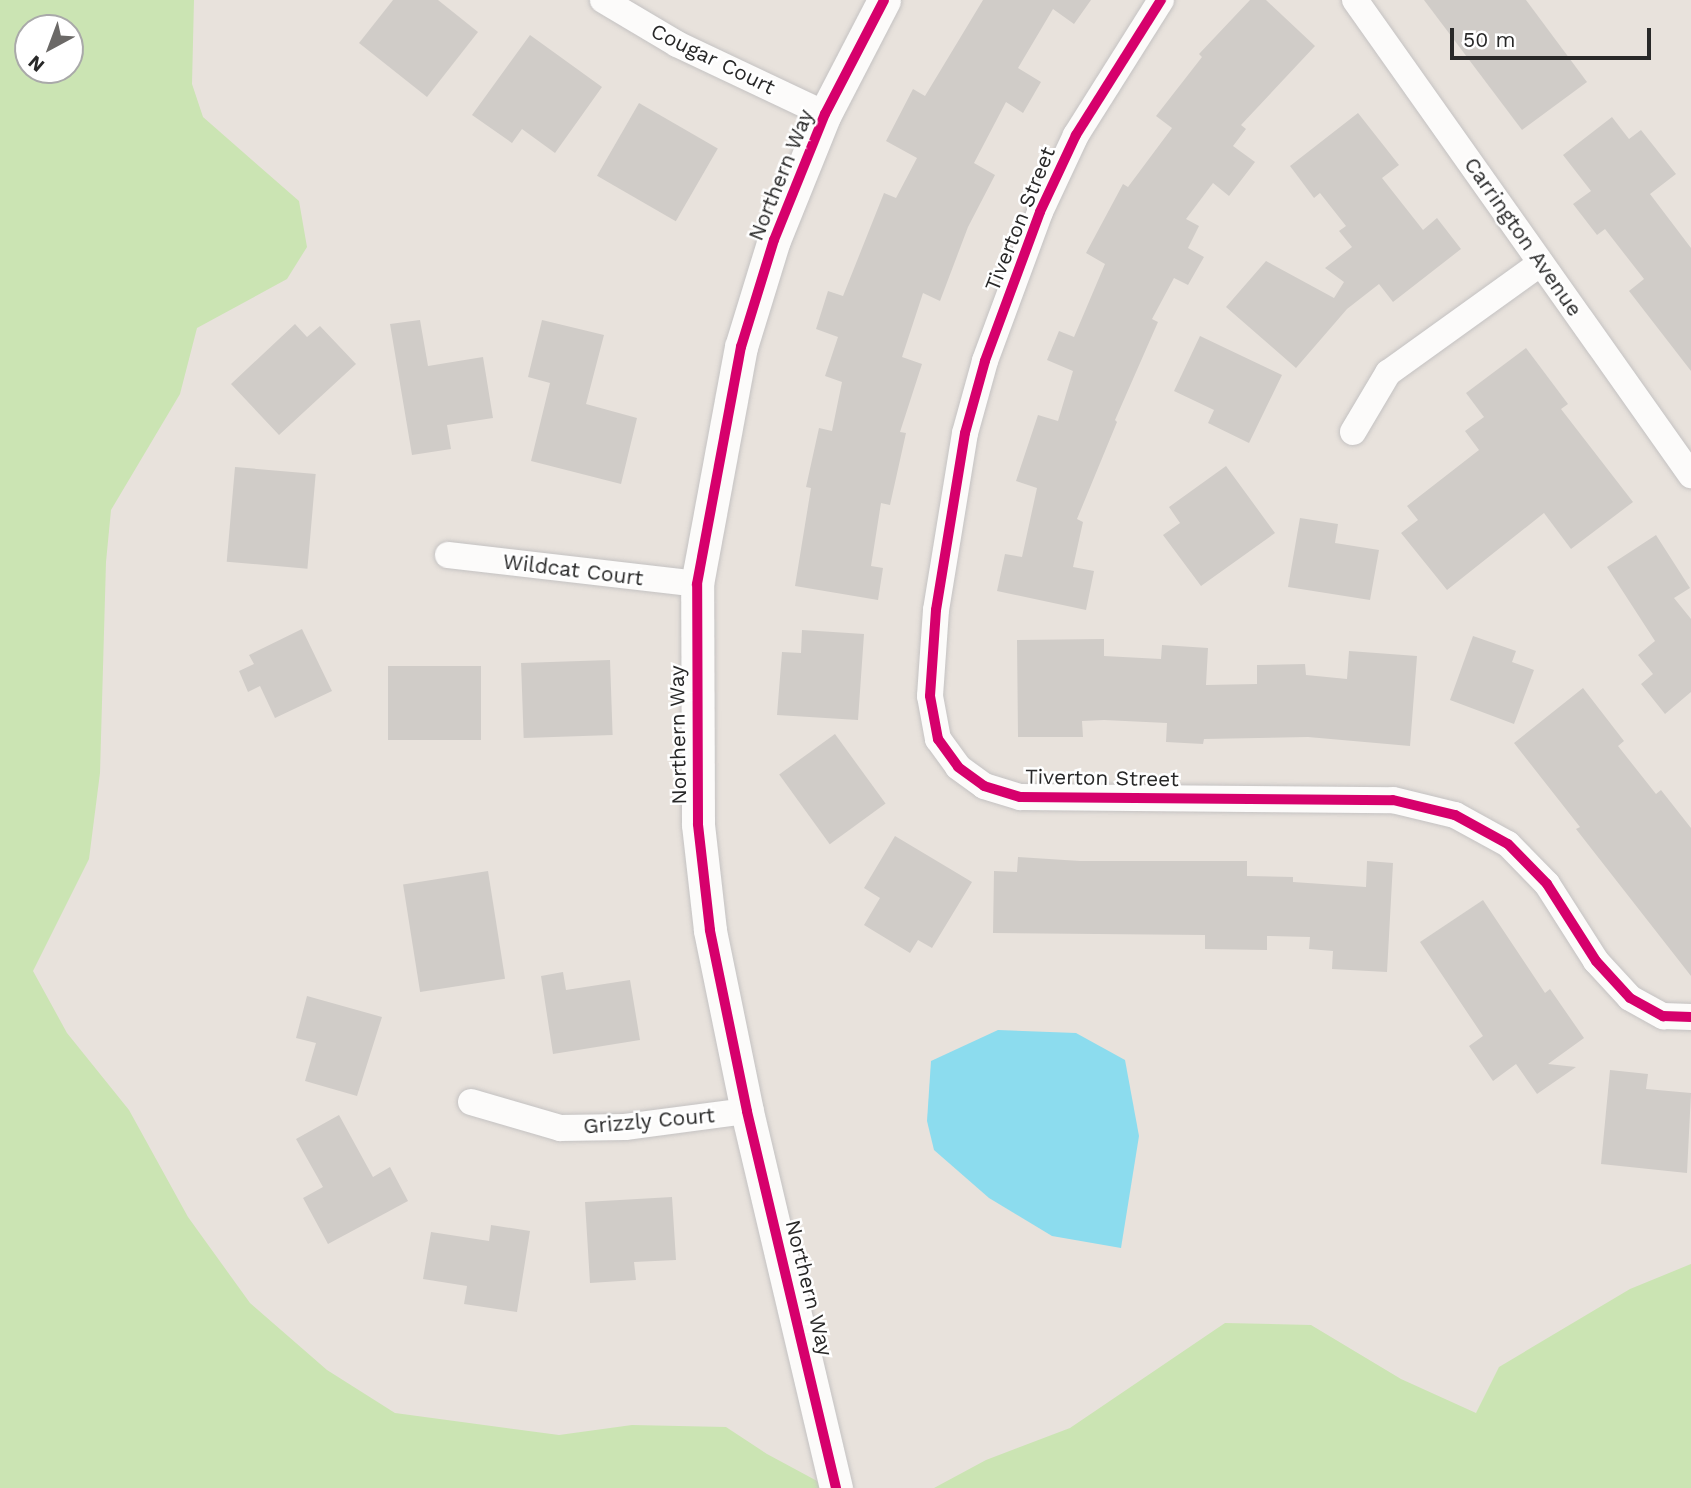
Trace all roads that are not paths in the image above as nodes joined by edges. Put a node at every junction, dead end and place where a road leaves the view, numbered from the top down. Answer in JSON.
{"nodes":[{"id":1,"x":603,"y":0,"type":"edge"},
{"id":2,"x":884,"y":0,"type":"edge"},
{"id":3,"x":1161,"y":0,"type":"edge"},
{"id":4,"x":1355,"y":0,"type":"edge"},
{"id":5,"x":825,"y":114,"type":"junction"},
{"id":6,"x":1541,"y":263,"type":"junction"},
{"id":7,"x":1353,"y":432,"type":"dead end"},
{"id":8,"x":1691,"y":475,"type":"edge"},
{"id":9,"x":448,"y":555,"type":"dead end"},
{"id":10,"x":697,"y":584,"type":"junction"},
{"id":11,"x":1691,"y":1017,"type":"edge"},
{"id":12,"x":471,"y":1102,"type":"dead end"},
{"id":13,"x":747,"y":1111,"type":"junction"},
{"id":14,"x":835,"y":1483,"type":"edge"}],
"edges":[{"from":1,"to":5,"type":"street","name":"Cougar Court"},
{"from":2,"to":5,"type":"street","name":"Northern Way"},
{"from":3,"to":11,"type":"street","name":"Tiverton Street"},
{"from":4,"to":6,"type":"street","name":"Carrington Avenue"},
{"from":5,"to":10,"type":"street","name":"Northern Way"},
{"from":6,"to":7,"type":"street"},
{"from":6,"to":8,"type":"street","name":"Carrington Avenue"},
{"from":9,"to":10,"type":"street","name":"Wildcat Court"},
{"from":10,"to":13,"type":"street","name":"Northern Way"},
{"from":12,"to":13,"type":"street","name":"Grizzly Court"},
{"from":13,"to":14,"type":"street","name":"Northern Way"}]}
